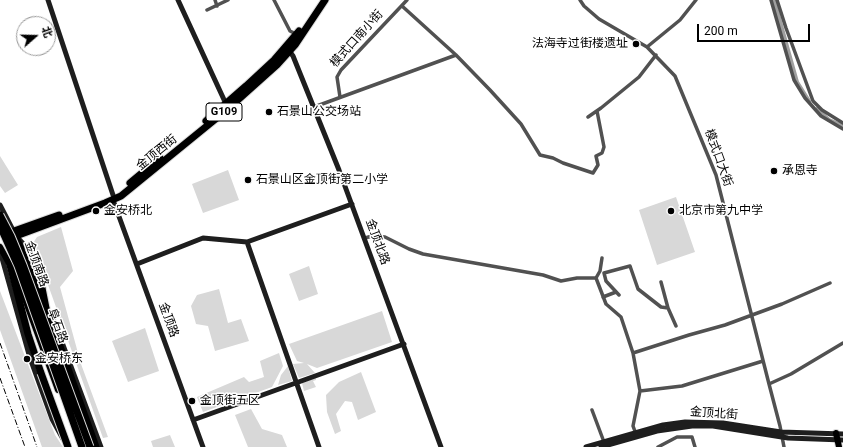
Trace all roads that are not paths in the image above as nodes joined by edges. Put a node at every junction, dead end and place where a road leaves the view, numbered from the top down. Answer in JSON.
{"nodes":[{"id":1,"x":48,"y":0,"type":"edge"},
{"id":2,"x":178,"y":0,"type":"edge"},
{"id":3,"x":215,"y":0,"type":"edge"},
{"id":4,"x":228,"y":0,"type":"edge"},
{"id":5,"x":274,"y":0,"type":"edge"},
{"id":6,"x":320,"y":0,"type":"edge"},
{"id":7,"x":325,"y":0,"type":"edge"},
{"id":8,"x":407,"y":0,"type":"edge"},
{"id":9,"x":580,"y":0,"type":"edge"},
{"id":10,"x":696,"y":0,"type":"edge"},
{"id":11,"x":771,"y":0,"type":"edge"},
{"id":12,"x":777,"y":0,"type":"edge"},
{"id":13,"x":217,"y":6,"type":"junction"},
{"id":14,"x":402,"y":6,"type":"junction"},
{"id":15,"x":207,"y":10,"type":"dead end"},
{"id":16,"x":297,"y":34,"type":"junction"},
{"id":17,"x":646,"y":47,"type":"junction"},
{"id":18,"x":288,"y":49,"type":"junction"},
{"id":19,"x":456,"y":55,"type":"junction"},
{"id":20,"x":656,"y":55,"type":"junction"},
{"id":21,"x":340,"y":97,"type":"junction"},
{"id":22,"x":226,"y":104,"type":"junction"},
{"id":23,"x":314,"y":107,"type":"junction"},
{"id":24,"x":597,"y":111,"type":"junction"},
{"id":25,"x":588,"y":117,"type":"dead end"},
{"id":26,"x":843,"y":123,"type":"edge"},
{"id":27,"x":843,"y":129,"type":"edge"},
{"id":28,"x":113,"y":198,"type":"junction"},
{"id":29,"x":352,"y":204,"type":"junction"},
{"id":30,"x":0,"y":205,"type":"edge"},
{"id":31,"x":0,"y":215,"type":"edge"},
{"id":32,"x":0,"y":226,"type":"edge"},
{"id":33,"x":0,"y":230,"type":"edge"},
{"id":34,"x":15,"y":233,"type":"junction"},
{"id":35,"x":0,"y":235,"type":"edge"},
{"id":36,"x":364,"y":238,"type":"junction"},
{"id":37,"x":247,"y":242,"type":"junction"},
{"id":38,"x":0,"y":244,"type":"edge"},
{"id":39,"x":1,"y":252,"type":"edge"},
{"id":40,"x":602,"y":258,"type":"dead end"},
{"id":41,"x":136,"y":264,"type":"junction"},
{"id":42,"x":10,"y":265,"type":"junction"},
{"id":43,"x":596,"y":278,"type":"junction"},
{"id":44,"x":661,"y":282,"type":"dead end"},
{"id":45,"x":830,"y":283,"type":"dead end"},
{"id":46,"x":39,"y":285,"type":"junction"},
{"id":47,"x":603,"y":297,"type":"junction"},
{"id":48,"x":668,"y":308,"type":"junction"},
{"id":49,"x":52,"y":315,"type":"junction"},
{"id":50,"x":751,"y":316,"type":"junction"},
{"id":51,"x":45,"y":320,"type":"junction"},
{"id":52,"x":52,"y":324,"type":"junction"},
{"id":53,"x":676,"y":326,"type":"dead end"},
{"id":54,"x":843,"y":343,"type":"edge"},
{"id":55,"x":404,"y":344,"type":"junction"},
{"id":56,"x":633,"y":353,"type":"junction"},
{"id":57,"x":763,"y":361,"type":"junction"},
{"id":58,"x":297,"y":382,"type":"junction"},
{"id":59,"x":769,"y":384,"type":"junction"},
{"id":60,"x":640,"y":391,"type":"junction"},
{"id":61,"x":592,"y":410,"type":"dead end"},
{"id":62,"x":193,"y":420,"type":"junction"},
{"id":63,"x":843,"y":434,"type":"edge"},
{"id":64,"x":636,"y":435,"type":"junction"},
{"id":65,"x":781,"y":435,"type":"junction"},
{"id":66,"x":838,"y":438,"type":"edge"},
{"id":67,"x":603,"y":444,"type":"edge"},
{"id":68,"x":69,"y":447,"type":"edge"},
{"id":69,"x":79,"y":447,"type":"edge"},
{"id":70,"x":82,"y":447,"type":"edge"},
{"id":71,"x":90,"y":447,"type":"edge"},
{"id":72,"x":96,"y":447,"type":"edge"},
{"id":73,"x":101,"y":447,"type":"edge"},
{"id":74,"x":203,"y":447,"type":"edge"},
{"id":75,"x":318,"y":447,"type":"edge"},
{"id":76,"x":441,"y":447,"type":"edge"},
{"id":77,"x":586,"y":447,"type":"edge"},
{"id":78,"x":658,"y":447,"type":"edge"},
{"id":79,"x":695,"y":447,"type":"edge"},
{"id":80,"x":784,"y":447,"type":"edge"},
{"id":81,"x":839,"y":447,"type":"edge"}],
"edges":[{"from":1,"to":28,"type":"street","name":"金顶路"},
{"from":2,"to":22,"type":"street"},
{"from":3,"to":13,"type":"street"},
{"from":4,"to":13,"type":"street"},
{"from":5,"to":16,"type":"street"},
{"from":6,"to":16,"type":"highway","number":"G109"},
{"from":7,"to":18,"type":"highway","number":"G109"},
{"from":8,"to":14,"type":"street","name":"模式口南小街"},
{"from":9,"to":17,"type":"street","name":"模式口大街"},
{"from":10,"to":17,"type":"street"},
{"from":11,"to":27,"type":"street"},
{"from":12,"to":26,"type":"street"},
{"from":13,"to":15,"type":"street"},
{"from":14,"to":19,"type":"street"},
{"from":14,"to":21,"type":"street","name":"模式口南小街"},
{"from":16,"to":18,"type":"highway","number":"G109"},
{"from":17,"to":20,"type":"street","name":"模式口大街"},
{"from":18,"to":22,"type":"highway","name":"金顶西街","number":"G109"},
{"from":18,"to":23,"type":"street","name":"金顶北路"},
{"from":18,"to":28,"type":"highway","name":"金顶西街","number":"G109"},
{"from":19,"to":21,"type":"street"},
{"from":19,"to":24,"type":"street"},
{"from":20,"to":24,"type":"street"},
{"from":20,"to":50,"type":"street","name":"模式口大街"},
{"from":21,"to":23,"type":"street"},
{"from":22,"to":28,"type":"highway","name":"金顶西街","number":"G109"},
{"from":23,"to":29,"type":"street","name":"金顶北路"},
{"from":24,"to":25,"type":"street"},
{"from":28,"to":34,"type":"highway","name":"金顶西街","number":"G109"},
{"from":28,"to":41,"type":"street","name":"金顶路"},
{"from":29,"to":36,"type":"street","name":"金顶北路"},
{"from":29,"to":37,"type":"street"},
{"from":30,"to":34,"type":"street"},
{"from":31,"to":71,"type":"highway","name":"阜石路","bridge":true},
{"from":32,"to":70,"type":"highway","name":"阜石路","bridge":true},
{"from":33,"to":34,"type":"street"},
{"from":34,"to":35,"type":"main road"},
{"from":34,"to":38,"type":"main road"},
{"from":34,"to":46,"type":"main road"},
{"from":34,"to":51,"type":"main road","name":"金顶南路"},
{"from":36,"to":43,"type":"street"},
{"from":36,"to":55,"type":"street","name":"金顶北路"},
{"from":37,"to":41,"type":"street"},
{"from":37,"to":58,"type":"street"},
{"from":39,"to":42,"type":"main road","name":"金顶南路"},
{"from":39,"to":68,"type":"street","name":"金顶南路"},
{"from":40,"to":43,"type":"street"},
{"from":41,"to":62,"type":"street","name":"金顶路"},
{"from":42,"to":68,"type":"highway","bridge":true},
{"from":42,"to":69,"type":"main road","name":"金顶南路"},
{"from":43,"to":47,"type":"street"},
{"from":44,"to":48,"type":"street"},
{"from":45,"to":50,"type":"street"},
{"from":46,"to":49,"type":"street","name":"金顶南路"},
{"from":46,"to":51,"type":"main road"},
{"from":46,"to":52,"type":"highway"},
{"from":47,"to":48,"type":"street"},
{"from":47,"to":56,"type":"street"},
{"from":48,"to":53,"type":"street"},
{"from":49,"to":52,"type":"highway"},
{"from":49,"to":73,"type":"street","name":"金顶南路"},
{"from":50,"to":56,"type":"street"},
{"from":50,"to":57,"type":"street","name":"模式口大街"},
{"from":51,"to":71,"type":"main road","name":"金顶南路"},
{"from":52,"to":72,"type":"highway"},
{"from":54,"to":59,"type":"street"},
{"from":55,"to":58,"type":"street"},
{"from":55,"to":76,"type":"street","name":"金顶北路"},
{"from":56,"to":60,"type":"street"},
{"from":57,"to":59,"type":"street","name":"模式口大街"},
{"from":57,"to":60,"type":"street"},
{"from":58,"to":62,"type":"street"},
{"from":58,"to":75,"type":"street"},
{"from":59,"to":65,"type":"street","name":"模式口大街"},
{"from":60,"to":64,"type":"street"},
{"from":61,"to":67,"type":"street"},
{"from":62,"to":74,"type":"street","name":"金顶路"},
{"from":63,"to":66,"type":"street","name":"金顶北街"},
{"from":64,"to":65,"type":"street","name":"金顶北街"},
{"from":64,"to":67,"type":"street","name":"金顶北街"},
{"from":65,"to":66,"type":"street","name":"金顶北街"},
{"from":65,"to":80,"type":"street","name":"模式口大街"},
{"from":66,"to":81,"type":"main road"},
{"from":67,"to":77,"type":"street","name":"金顶北街"},
{"from":78,"to":79,"type":"street"}]}
